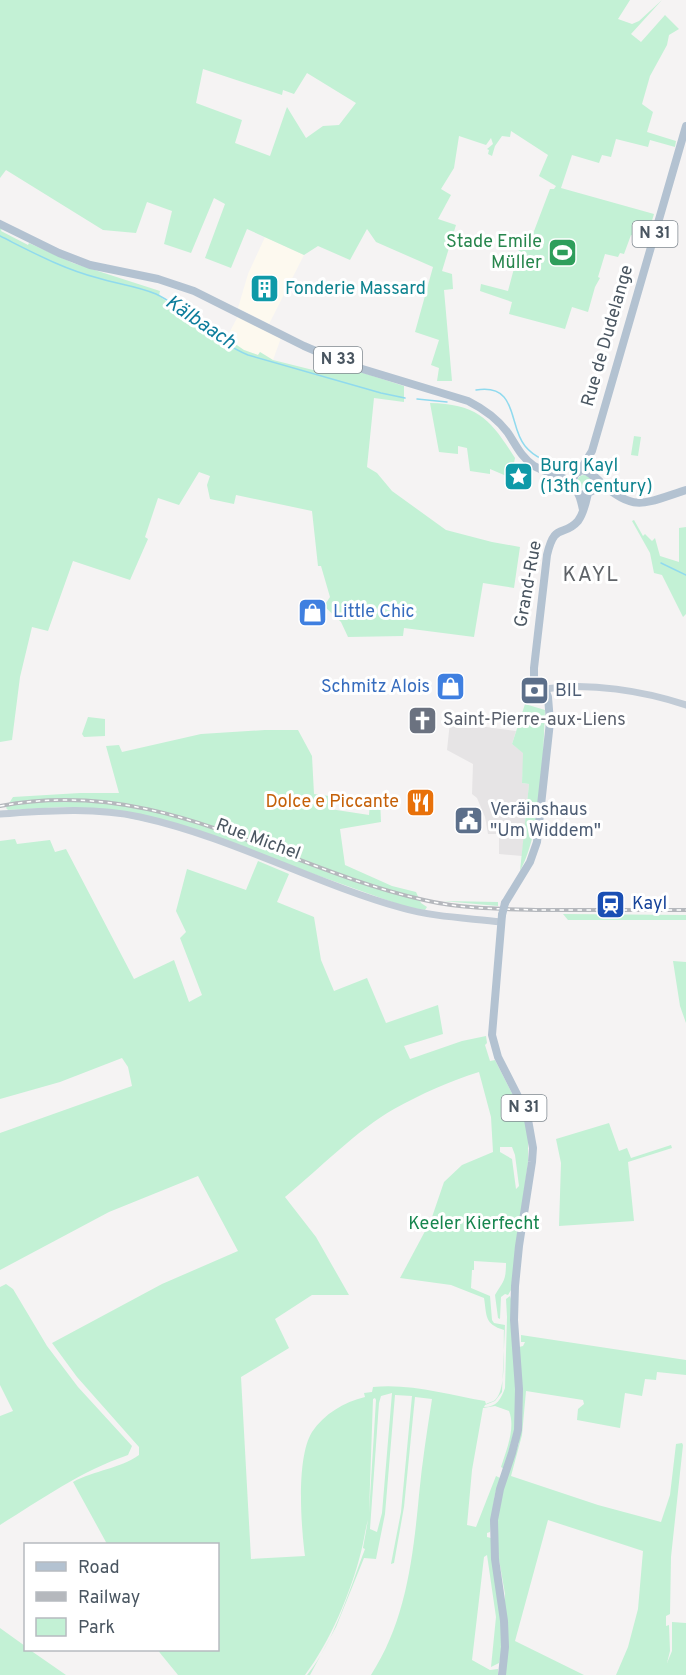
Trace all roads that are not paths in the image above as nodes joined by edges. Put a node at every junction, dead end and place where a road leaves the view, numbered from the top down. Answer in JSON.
{"nodes":[{"id":1,"x":686,"y":126,"type":"edge"},
{"id":2,"x":0,"y":224,"type":"edge"},
{"id":3,"x":592,"y":451,"type":"junction"},
{"id":4,"x":578,"y":473,"type":"junction"},
{"id":5,"x":555,"y":474,"type":"junction"},
{"id":6,"x":593,"y":475,"type":"junction"},
{"id":7,"x":576,"y":489,"type":"junction"},
{"id":8,"x":612,"y":490,"type":"junction"},
{"id":9,"x":686,"y":490,"type":"edge"},
{"id":10,"x":591,"y":491,"type":"junction"},
{"id":11,"x":583,"y":510,"type":"junction"},
{"id":12,"x":545,"y":689,"type":"junction"},
{"id":13,"x":686,"y":705,"type":"edge"},
{"id":14,"x":0,"y":814,"type":"edge"},
{"id":15,"x":501,"y":921,"type":"junction"},
{"id":16,"x":502,"y":1675,"type":"edge"}],
"edges":[{"from":1,"to":3,"type":"main road","name":"Rue de Dudelange","number":"N 31"},
{"from":2,"to":5,"type":"main road","number":"N 33"},
{"from":3,"to":4,"type":"main road","name":"Rue de Dudelange","number":"N 31"},
{"from":3,"to":6,"type":"main road","name":"Rue de Dudelange","number":"N 31"},
{"from":4,"to":5,"type":"main road","number":"N 33"},
{"from":4,"to":6,"type":"main road"},
{"from":4,"to":7,"type":"main road","name":"Rue de Dudelange"},
{"from":5,"to":7,"type":"main road","number":"N 33"},
{"from":6,"to":8,"type":"main road"},
{"from":6,"to":10,"type":"main road","name":"Rue de Dudelange"},
{"from":7,"to":10,"type":"main road"},
{"from":7,"to":11,"type":"main road"},
{"from":8,"to":9,"type":"main road"},
{"from":8,"to":10,"type":"main road"},
{"from":10,"to":11,"type":"main road"},
{"from":11,"to":12,"type":"main road","name":"Grand-Rue"},
{"from":12,"to":13,"type":"main road"},
{"from":12,"to":15,"type":"main road","number":"N 31","bridge":true},
{"from":14,"to":15,"type":"main road","name":"Rue Michel"},
{"from":15,"to":16,"type":"main road","number":"N 31"}]}
